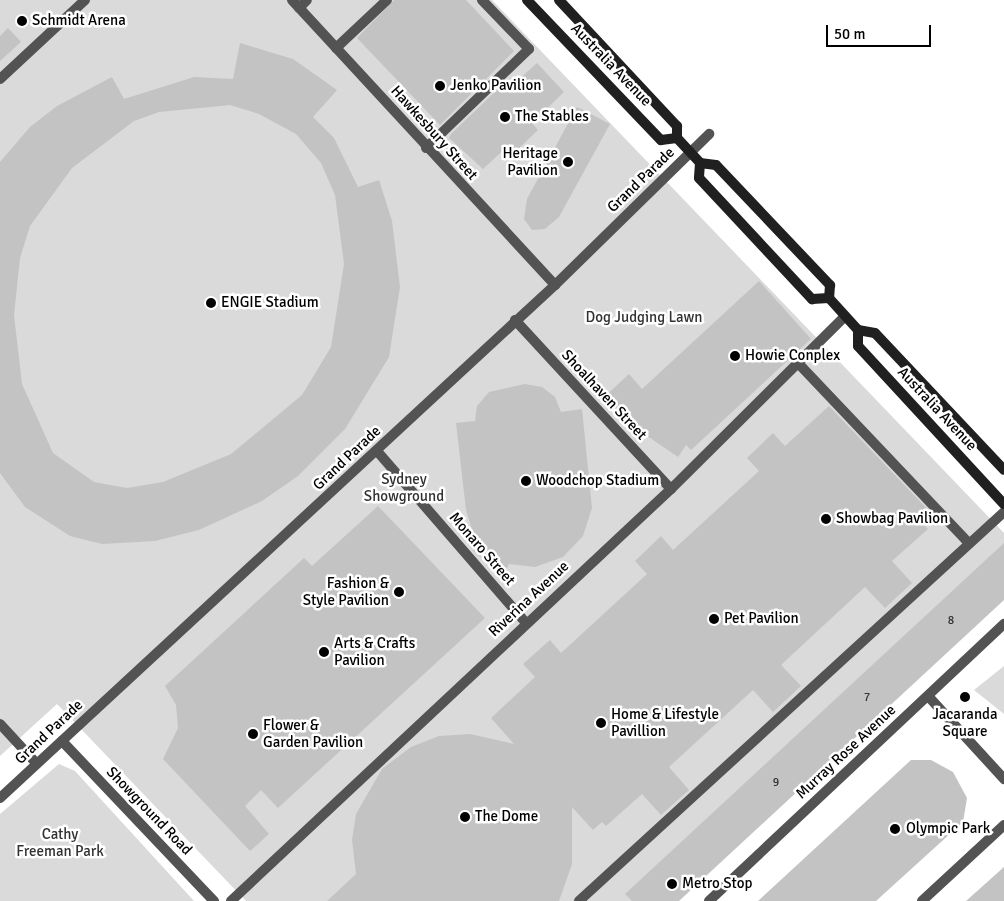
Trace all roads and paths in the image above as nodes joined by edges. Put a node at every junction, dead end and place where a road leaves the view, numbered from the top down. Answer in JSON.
{"nodes":[{"id":1,"x":85,"y":0,"type":"edge"},
{"id":2,"x":307,"y":0,"type":"edge"},
{"id":3,"x":387,"y":0,"type":"edge"},
{"id":4,"x":482,"y":0,"type":"edge"},
{"id":5,"x":527,"y":0,"type":"edge"},
{"id":6,"x":558,"y":0,"type":"edge"},
{"id":7,"x":295,"y":4,"type":"edge"},
{"id":8,"x":336,"y":48,"type":"junction"},
{"id":9,"x":0,"y":79,"type":"edge"},
{"id":10,"x":709,"y":134,"type":"dead end"},
{"id":11,"x":677,"y":138,"type":"junction"},
{"id":12,"x":426,"y":148,"type":"junction"},
{"id":13,"x":691,"y":154,"type":"junction"},
{"id":14,"x":700,"y":164,"type":"junction"},
{"id":15,"x":555,"y":285,"type":"junction"},
{"id":16,"x":829,"y":298,"type":"junction"},
{"id":17,"x":845,"y":316,"type":"junction"},
{"id":18,"x":515,"y":320,"type":"junction"},
{"id":19,"x":858,"y":330,"type":"junction"},
{"id":20,"x":797,"y":362,"type":"junction"},
{"id":21,"x":377,"y":451,"type":"junction"},
{"id":22,"x":1004,"y":470,"type":"edge"},
{"id":23,"x":671,"y":489,"type":"junction"},
{"id":24,"x":1004,"y":504,"type":"edge"},
{"id":25,"x":1004,"y":512,"type":"edge"},
{"id":26,"x":969,"y":543,"type":"junction"},
{"id":27,"x":525,"y":622,"type":"junction"},
{"id":28,"x":1004,"y":624,"type":"edge"},
{"id":29,"x":928,"y":696,"type":"junction"},
{"id":30,"x":0,"y":724,"type":"edge"},
{"id":31,"x":62,"y":741,"type":"junction"},
{"id":32,"x":37,"y":764,"type":"junction"},
{"id":33,"x":1004,"y":779,"type":"edge"},
{"id":34,"x":0,"y":798,"type":"edge"},
{"id":35,"x":1004,"y":825,"type":"edge"},
{"id":36,"x":214,"y":901,"type":"edge"},
{"id":37,"x":231,"y":901,"type":"edge"},
{"id":38,"x":579,"y":901,"type":"edge"},
{"id":39,"x":709,"y":901,"type":"edge"},
{"id":40,"x":922,"y":901,"type":"edge"}],
"edges":[{"from":1,"to":9,"type":"street"},
{"from":2,"to":7,"type":"street"},
{"from":3,"to":8,"type":"street"},
{"from":4,"to":12,"type":"street"},
{"from":5,"to":11,"type":"main road","name":"Australia Avenue"},
{"from":6,"to":11,"type":"main road","name":"Australia Avenue"},
{"from":7,"to":8,"type":"street","name":"Hawkesbury Street"},
{"from":8,"to":12,"type":"street","name":"Hawkesbury Street"},
{"from":10,"to":13,"type":"street","name":"Grand Parade"},
{"from":11,"to":13,"type":"main road","name":"Australia Avenue"},
{"from":12,"to":15,"type":"street","name":"Hawkesbury Street"},
{"from":13,"to":14,"type":"main road","name":"Australia Avenue"},
{"from":13,"to":15,"type":"street","name":"Grand Parade"},
{"from":14,"to":16,"type":"main road","name":"Australia Avenue"},
{"from":14,"to":16,"type":"main road","name":"Australia Avenue"},
{"from":15,"to":18,"type":"street","name":"Grand Parade"},
{"from":16,"to":17,"type":"main road","name":"Australia Avenue"},
{"from":17,"to":19,"type":"main road","name":"Australia Avenue"},
{"from":17,"to":20,"type":"street","name":"Riverina Avenue"},
{"from":18,"to":21,"type":"street","name":"Grand Parade"},
{"from":18,"to":23,"type":"street","name":"Shoalhaven Street"},
{"from":19,"to":22,"type":"main road","name":"Australia Avenue"},
{"from":19,"to":24,"type":"main road","name":"Australia Avenue"},
{"from":20,"to":23,"type":"street","name":"Riverina Avenue"},
{"from":20,"to":26,"type":"street"},
{"from":21,"to":27,"type":"street","name":"Monaro Street"},
{"from":21,"to":31,"type":"street","name":"Grand Parade"},
{"from":23,"to":27,"type":"street","name":"Riverina Avenue"},
{"from":25,"to":26,"type":"street"},
{"from":26,"to":38,"type":"street"},
{"from":27,"to":37,"type":"street","name":"Riverina Avenue"},
{"from":28,"to":29,"type":"street","name":"Murray Rose Avenue"},
{"from":29,"to":33,"type":"street"},
{"from":29,"to":39,"type":"street","name":"Murray Rose Avenue"},
{"from":30,"to":32,"type":"street"},
{"from":31,"to":32,"type":"street","name":"Grand Parade"},
{"from":31,"to":36,"type":"street","name":"Showground Road"},
{"from":32,"to":34,"type":"street","name":"Grand Parade"},
{"from":35,"to":40,"type":"street"}]}
